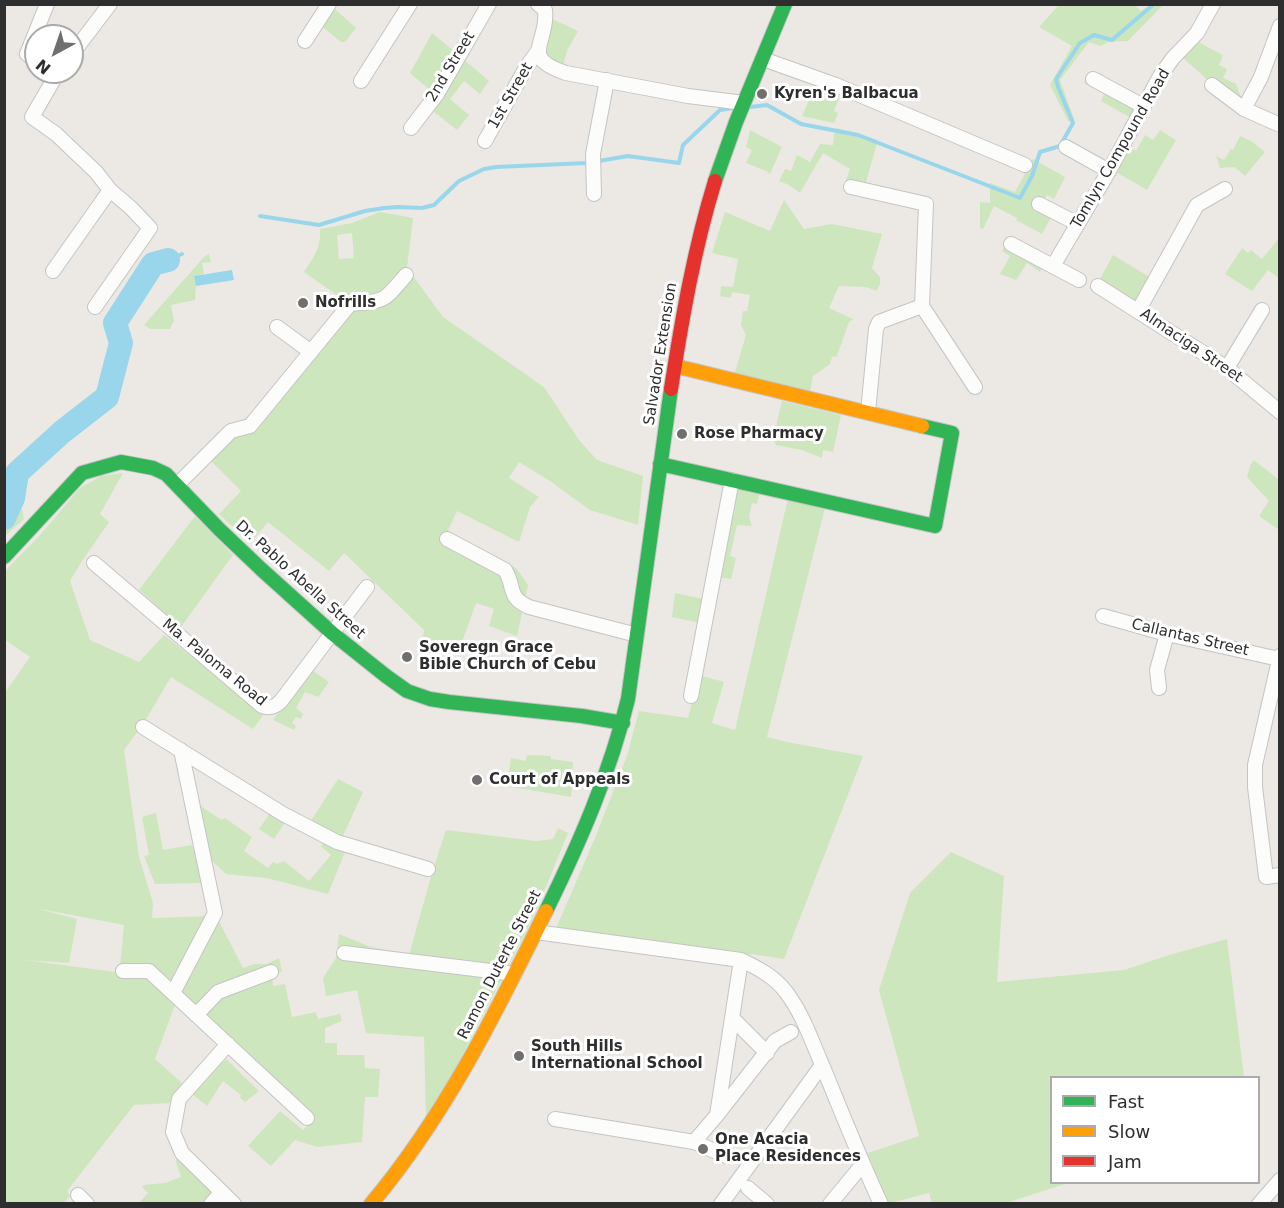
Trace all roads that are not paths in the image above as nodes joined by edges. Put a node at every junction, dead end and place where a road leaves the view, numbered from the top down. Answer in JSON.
{"nodes":[{"id":1,"x":47,"y":4,"type":"edge"},
{"id":2,"x":110,"y":4,"type":"edge"},
{"id":3,"x":329,"y":4,"type":"edge"},
{"id":4,"x":410,"y":4,"type":"edge"},
{"id":5,"x":489,"y":4,"type":"edge"},
{"id":6,"x":538,"y":4,"type":"edge"},
{"id":7,"x":785,"y":4,"type":"edge"},
{"id":8,"x":1213,"y":4,"type":"edge"},
{"id":9,"x":39,"y":24,"type":"edge"},
{"id":10,"x":1280,"y":26,"type":"edge"},
{"id":11,"x":84,"y":38,"type":"edge"},
{"id":12,"x":305,"y":41,"type":"dead end"},
{"id":13,"x":538,"y":51,"type":"junction"},
{"id":14,"x":762,"y":59,"type":"junction"},
{"id":15,"x":1092,"y":79,"type":"dead end"},
{"id":16,"x":607,"y":80,"type":"junction"},
{"id":17,"x":361,"y":81,"type":"dead end"},
{"id":18,"x":48,"y":84,"type":"edge"},
{"id":19,"x":1212,"y":86,"type":"dead end"},
{"id":20,"x":743,"y":105,"type":"junction"},
{"id":21,"x":1143,"y":106,"type":"junction"},
{"id":22,"x":1244,"y":109,"type":"junction"},
{"id":23,"x":1280,"y":125,"type":"edge"},
{"id":24,"x":411,"y":128,"type":"dead end"},
{"id":25,"x":485,"y":141,"type":"dead end"},
{"id":26,"x":1066,"y":147,"type":"dead end"},
{"id":27,"x":1024,"y":165,"type":"dead end"},
{"id":28,"x":1109,"y":171,"type":"junction"},
{"id":29,"x":851,"y":187,"type":"dead end"},
{"id":30,"x":1225,"y":189,"type":"dead end"},
{"id":31,"x":111,"y":190,"type":"junction"},
{"id":32,"x":594,"y":194,"type":"dead end"},
{"id":33,"x":1039,"y":204,"type":"dead end"},
{"id":34,"x":1078,"y":224,"type":"junction"},
{"id":35,"x":1011,"y":244,"type":"dead end"},
{"id":36,"x":1053,"y":266,"type":"junction"},
{"id":37,"x":53,"y":271,"type":"dead end"},
{"id":38,"x":406,"y":275,"type":"dead end"},
{"id":39,"x":1079,"y":280,"type":"dead end"},
{"id":40,"x":1098,"y":286,"type":"dead end"},
{"id":41,"x":922,"y":306,"type":"junction"},
{"id":42,"x":95,"y":307,"type":"dead end"},
{"id":43,"x":1262,"y":310,"type":"dead end"},
{"id":44,"x":1138,"y":311,"type":"junction"},
{"id":45,"x":277,"y":327,"type":"dead end"},
{"id":46,"x":311,"y":352,"type":"junction"},
{"id":47,"x":675,"y":366,"type":"junction"},
{"id":48,"x":1227,"y":368,"type":"junction"},
{"id":49,"x":975,"y":387,"type":"dead end"},
{"id":50,"x":868,"y":412,"type":"junction"},
{"id":51,"x":1280,"y":412,"type":"edge"},
{"id":52,"x":660,"y":464,"type":"junction"},
{"id":53,"x":732,"y":480,"type":"junction"},
{"id":54,"x":177,"y":485,"type":"junction"},
{"id":55,"x":447,"y":539,"type":"dead end"},
{"id":56,"x":4,"y":557,"type":"edge"},
{"id":57,"x":94,"y":563,"type":"dead end"},
{"id":58,"x":367,"y":587,"type":"dead end"},
{"id":59,"x":1103,"y":616,"type":"dead end"},
{"id":60,"x":332,"y":633,"type":"junction"},
{"id":61,"x":1167,"y":634,"type":"junction"},
{"id":62,"x":637,"y":635,"type":"junction"},
{"id":63,"x":1279,"y":657,"type":"edge"},
{"id":64,"x":1159,"y":688,"type":"dead end"},
{"id":65,"x":691,"y":696,"type":"dead end"},
{"id":66,"x":623,"y":723,"type":"junction"},
{"id":67,"x":143,"y":727,"type":"dead end"},
{"id":68,"x":181,"y":750,"type":"junction"},
{"id":69,"x":428,"y":869,"type":"dead end"},
{"id":70,"x":1273,"y":876,"type":"edge"},
{"id":71,"x":536,"y":932,"type":"junction"},
{"id":72,"x":344,"y":953,"type":"dead end"},
{"id":73,"x":741,"y":960,"type":"junction"},
{"id":74,"x":123,"y":971,"type":"dead end"},
{"id":75,"x":271,"y":972,"type":"dead end"},
{"id":76,"x":515,"y":974,"type":"junction"},
{"id":77,"x":173,"y":993,"type":"junction"},
{"id":78,"x":196,"y":1015,"type":"junction"},
{"id":79,"x":733,"y":1019,"type":"junction"},
{"id":80,"x":791,"y":1032,"type":"dead end"},
{"id":81,"x":228,"y":1044,"type":"junction"},
{"id":82,"x":767,"y":1053,"type":"junction"},
{"id":83,"x":822,"y":1065,"type":"junction"},
{"id":84,"x":717,"y":1115,"type":"junction"},
{"id":85,"x":307,"y":1118,"type":"dead end"},
{"id":86,"x":555,"y":1119,"type":"dead end"},
{"id":87,"x":694,"y":1142,"type":"junction"},
{"id":88,"x":726,"y":1156,"type":"dead end"},
{"id":89,"x":863,"y":1164,"type":"junction"},
{"id":90,"x":1280,"y":1180,"type":"edge"},
{"id":91,"x":748,"y":1188,"type":"dead end"},
{"id":92,"x":222,"y":1192,"type":"junction"},
{"id":93,"x":211,"y":1203,"type":"edge"},
{"id":94,"x":234,"y":1203,"type":"edge"},
{"id":95,"x":371,"y":1203,"type":"edge"},
{"id":96,"x":721,"y":1203,"type":"edge"},
{"id":97,"x":767,"y":1203,"type":"edge"},
{"id":98,"x":830,"y":1203,"type":"edge"},
{"id":99,"x":881,"y":1203,"type":"edge"},
{"id":100,"x":1259,"y":1203,"type":"edge"}],
"edges":[{"from":1,"to":9,"type":"street"},
{"from":2,"to":11,"type":"street"},
{"from":3,"to":12,"type":"street"},
{"from":4,"to":17,"type":"street"},
{"from":5,"to":24,"type":"street","name":"2nd Street"},
{"from":6,"to":13,"type":"street"},
{"from":7,"to":14,"type":"street","name":"Salvador Extension"},
{"from":8,"to":21,"type":"street","name":"Tomlyn Compound Road"},
{"from":10,"to":22,"type":"street"},
{"from":13,"to":16,"type":"street"},
{"from":13,"to":25,"type":"street","name":"1st Street"},
{"from":14,"to":20,"type":"street","name":"Salvador Extension"},
{"from":14,"to":27,"type":"street"},
{"from":15,"to":21,"type":"street"},
{"from":16,"to":20,"type":"street"},
{"from":16,"to":32,"type":"street"},
{"from":18,"to":31,"type":"street"},
{"from":19,"to":22,"type":"street"},
{"from":20,"to":47,"type":"street","name":"Salvador Extension"},
{"from":21,"to":28,"type":"street","name":"Tomlyn Compound Road"},
{"from":22,"to":23,"type":"street"},
{"from":26,"to":28,"type":"street"},
{"from":28,"to":34,"type":"street","name":"Tomlyn Compound Road"},
{"from":29,"to":41,"type":"street"},
{"from":30,"to":44,"type":"street"},
{"from":31,"to":37,"type":"street"},
{"from":31,"to":42,"type":"street"},
{"from":33,"to":34,"type":"street"},
{"from":34,"to":36,"type":"street","name":"Tomlyn Compound Road"},
{"from":35,"to":36,"type":"street"},
{"from":36,"to":39,"type":"street"},
{"from":38,"to":46,"type":"street"},
{"from":40,"to":44,"type":"street","name":"Almaciga Street"},
{"from":41,"to":49,"type":"street"},
{"from":41,"to":50,"type":"street"},
{"from":43,"to":48,"type":"street"},
{"from":44,"to":48,"type":"street","name":"Almaciga Street"},
{"from":45,"to":46,"type":"street"},
{"from":46,"to":54,"type":"street"},
{"from":47,"to":50,"type":"street"},
{"from":47,"to":52,"type":"street","name":"Salvador Extension"},
{"from":48,"to":51,"type":"street","name":"Almaciga Street"},
{"from":50,"to":53,"type":"street"},
{"from":52,"to":53,"type":"street"},
{"from":52,"to":62,"type":"street","name":"Salvador Extension"},
{"from":53,"to":65,"type":"street"},
{"from":54,"to":56,"type":"street","name":"Dr. Pablo Abella Street"},
{"from":54,"to":60,"type":"street","name":"Dr. Pablo Abella Street"},
{"from":55,"to":62,"type":"street"},
{"from":57,"to":60,"type":"street","name":"Ma. Paloma Road"},
{"from":58,"to":60,"type":"street","name":"Ma. Paloma Road"},
{"from":59,"to":61,"type":"street","name":"Callantas Street"},
{"from":60,"to":66,"type":"street","name":"Dr. Pablo Abella Street"},
{"from":61,"to":63,"type":"street","name":"Callantas Street"},
{"from":61,"to":64,"type":"street"},
{"from":62,"to":66,"type":"street","name":"Salvador Extension"},
{"from":63,"to":70,"type":"street"},
{"from":66,"to":71,"type":"street","name":"Ramon Duterte Street"},
{"from":67,"to":68,"type":"street"},
{"from":68,"to":69,"type":"street"},
{"from":68,"to":77,"type":"street"},
{"from":71,"to":73,"type":"street"},
{"from":71,"to":76,"type":"street","name":"Ramon Duterte Street"},
{"from":72,"to":76,"type":"street"},
{"from":73,"to":79,"type":"street"},
{"from":73,"to":83,"type":"street"},
{"from":74,"to":77,"type":"street"},
{"from":75,"to":78,"type":"street"},
{"from":76,"to":95,"type":"street","name":"Ramon Duterte Street"},
{"from":77,"to":78,"type":"street"},
{"from":78,"to":81,"type":"street"},
{"from":79,"to":82,"type":"street"},
{"from":79,"to":84,"type":"street"},
{"from":80,"to":82,"type":"street"},
{"from":81,"to":85,"type":"street"},
{"from":81,"to":92,"type":"street"},
{"from":82,"to":84,"type":"street"},
{"from":83,"to":89,"type":"street"},
{"from":83,"to":96,"type":"street"},
{"from":84,"to":87,"type":"street"},
{"from":86,"to":87,"type":"street"},
{"from":87,"to":88,"type":"street"},
{"from":89,"to":98,"type":"street"},
{"from":89,"to":99,"type":"street"},
{"from":90,"to":100,"type":"street"},
{"from":91,"to":97,"type":"street"},
{"from":92,"to":93,"type":"street"},
{"from":92,"to":94,"type":"street"}]}
